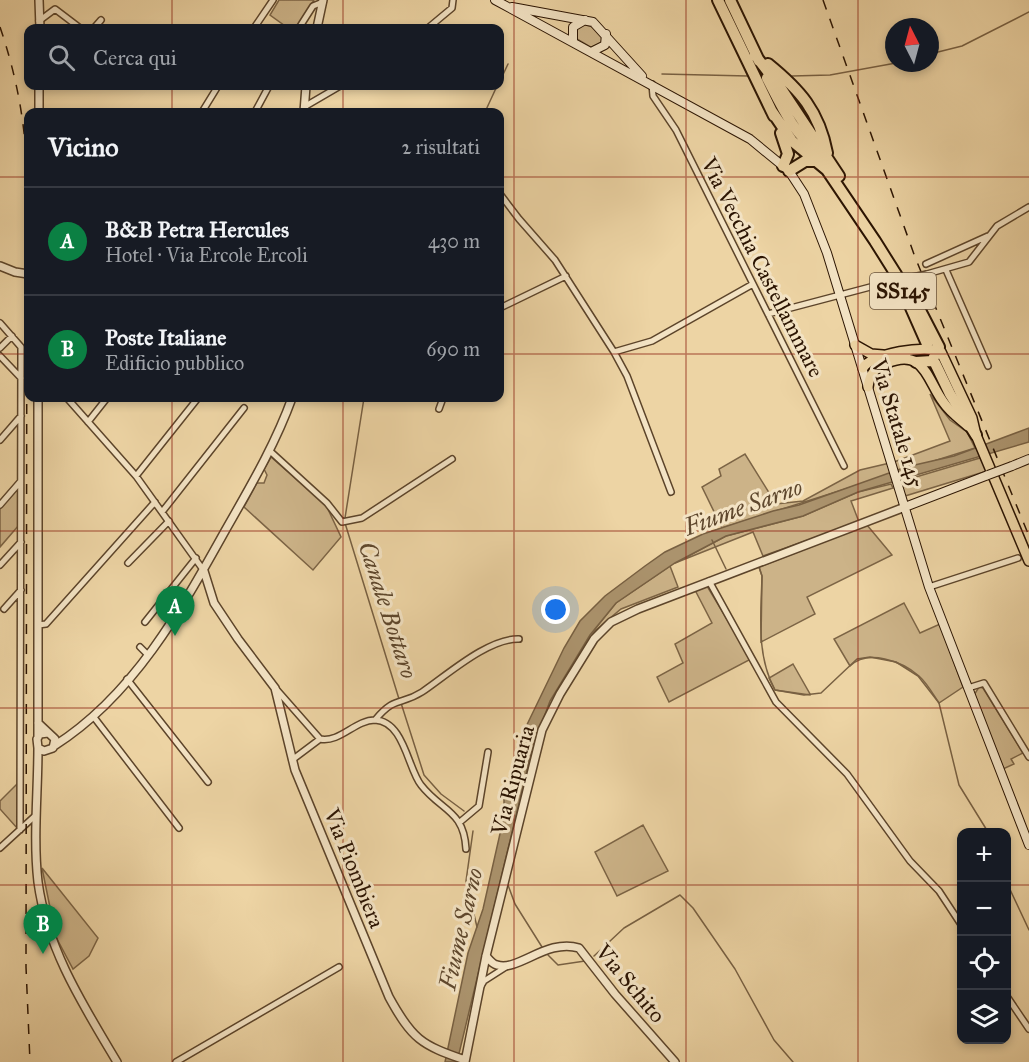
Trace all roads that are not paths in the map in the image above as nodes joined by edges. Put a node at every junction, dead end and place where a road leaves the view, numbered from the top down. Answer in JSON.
{"nodes":[{"id":1,"x":39,"y":0,"type":"edge"},
{"id":2,"x":273,"y":0,"type":"edge"},
{"id":3,"x":453,"y":0,"type":"edge"},
{"id":4,"x":495,"y":0,"type":"edge"},
{"id":5,"x":718,"y":0,"type":"edge"},
{"id":6,"x":728,"y":0,"type":"edge"},
{"id":7,"x":736,"y":0,"type":"edge"},
{"id":8,"x":323,"y":1,"type":"edge"},
{"id":9,"x":507,"y":6,"type":"junction"},
{"id":10,"x":101,"y":20,"type":"dead end"},
{"id":11,"x":586,"y":20,"type":"junction"},
{"id":12,"x":39,"y":24,"type":"edge"},
{"id":13,"x":40,"y":24,"type":"edge"},
{"id":14,"x":75,"y":24,"type":"edge"},
{"id":15,"x":98,"y":24,"type":"edge"},
{"id":16,"x":257,"y":24,"type":"edge"},
{"id":17,"x":301,"y":24,"type":"edge"},
{"id":18,"x":318,"y":24,"type":"edge"},
{"id":19,"x":435,"y":24,"type":"edge"},
{"id":20,"x":606,"y":34,"type":"junction"},
{"id":21,"x":746,"y":36,"type":"junction"},
{"id":22,"x":573,"y":42,"type":"junction"},
{"id":23,"x":591,"y":52,"type":"junction"},
{"id":24,"x":752,"y":58,"type":"junction"},
{"id":25,"x":650,"y":83,"type":"junction"},
{"id":26,"x":39,"y":90,"type":"edge"},
{"id":27,"x":216,"y":90,"type":"edge"},
{"id":28,"x":266,"y":90,"type":"edge"},
{"id":29,"x":306,"y":90,"type":"edge"},
{"id":30,"x":334,"y":90,"type":"edge"},
{"id":31,"x":39,"y":108,"type":"edge"},
{"id":32,"x":205,"y":108,"type":"edge"},
{"id":33,"x":257,"y":108,"type":"edge"},
{"id":34,"x":304,"y":108,"type":"edge"},
{"id":35,"x":307,"y":108,"type":"edge"},
{"id":36,"x":771,"y":110,"type":"junction"},
{"id":37,"x":823,"y":160,"type":"junction"},
{"id":38,"x":786,"y":168,"type":"junction"},
{"id":39,"x":504,"y":199,"type":"edge"},
{"id":40,"x":1029,"y":207,"type":"edge"},
{"id":41,"x":988,"y":236,"type":"junction"},
{"id":42,"x":888,"y":261,"type":"junction"},
{"id":43,"x":926,"y":264,"type":"dead end"},
{"id":44,"x":0,"y":266,"type":"edge"},
{"id":45,"x":946,"y":270,"type":"junction"},
{"id":46,"x":24,"y":273,"type":"edge"},
{"id":47,"x":566,"y":276,"type":"junction"},
{"id":48,"x":753,"y":284,"type":"junction"},
{"id":49,"x":840,"y":293,"type":"junction"},
{"id":50,"x":504,"y":306,"type":"edge"},
{"id":51,"x":768,"y":314,"type":"junction"},
{"id":52,"x":0,"y":323,"type":"edge"},
{"id":53,"x":12,"y":336,"type":"junction"},
{"id":54,"x":927,"y":344,"type":"dead end"},
{"id":55,"x":855,"y":345,"type":"junction"},
{"id":56,"x":0,"y":348,"type":"edge"},
{"id":57,"x":939,"y":350,"type":"junction"},
{"id":58,"x":614,"y":352,"type":"junction"},
{"id":59,"x":885,"y":355,"type":"junction"},
{"id":60,"x":0,"y":356,"type":"edge"},
{"id":61,"x":916,"y":362,"type":"junction"},
{"id":62,"x":936,"y":363,"type":"dead end"},
{"id":63,"x":988,"y":366,"type":"dead end"},
{"id":64,"x":878,"y":367,"type":"junction"},
{"id":65,"x":863,"y":368,"type":"junction"},
{"id":66,"x":21,"y":378,"type":"junction"},
{"id":67,"x":868,"y":387,"type":"junction"},
{"id":68,"x":38,"y":402,"type":"edge"},
{"id":69,"x":71,"y":402,"type":"edge"},
{"id":70,"x":104,"y":402,"type":"edge"},
{"id":71,"x":195,"y":402,"type":"edge"},
{"id":72,"x":290,"y":402,"type":"edge"},
{"id":73,"x":442,"y":402,"type":"edge"},
{"id":74,"x":244,"y":408,"type":"dead end"},
{"id":75,"x":439,"y":409,"type":"dead end"},
{"id":76,"x":21,"y":415,"type":"junction"},
{"id":77,"x":88,"y":422,"type":"junction"},
{"id":78,"x":978,"y":438,"type":"junction"},
{"id":79,"x":0,"y":440,"type":"edge"},
{"id":80,"x":270,"y":451,"type":"junction"},
{"id":81,"x":452,"y":459,"type":"dead end"},
{"id":82,"x":1029,"y":459,"type":"edge"},
{"id":83,"x":844,"y":466,"type":"dead end"},
{"id":84,"x":136,"y":476,"type":"junction"},
{"id":85,"x":21,"y":481,"type":"junction"},
{"id":86,"x":671,"y":492,"type":"dead end"},
{"id":87,"x":155,"y":502,"type":"junction"},
{"id":88,"x":0,"y":506,"type":"edge"},
{"id":89,"x":905,"y":507,"type":"junction"},
{"id":90,"x":162,"y":512,"type":"junction"},
{"id":91,"x":169,"y":521,"type":"junction"},
{"id":92,"x":21,"y":542,"type":"junction"},
{"id":93,"x":196,"y":558,"type":"junction"},
{"id":94,"x":1018,"y":558,"type":"dead end"},
{"id":95,"x":1029,"y":561,"type":"edge"},
{"id":96,"x":128,"y":563,"type":"dead end"},
{"id":97,"x":0,"y":566,"type":"edge"},
{"id":98,"x":204,"y":571,"type":"junction"},
{"id":99,"x":709,"y":581,"type":"junction"},
{"id":100,"x":929,"y":587,"type":"junction"},
{"id":101,"x":21,"y":590,"type":"junction"},
{"id":102,"x":4,"y":609,"type":"dead end"},
{"id":103,"x":145,"y":622,"type":"dead end"},
{"id":104,"x":38,"y":625,"type":"junction"},
{"id":105,"x":519,"y":639,"type":"dead end"},
{"id":106,"x":140,"y":647,"type":"dead end"},
{"id":107,"x":148,"y":655,"type":"junction"},
{"id":108,"x":127,"y":679,"type":"junction"},
{"id":109,"x":275,"y":688,"type":"junction"},
{"id":110,"x":968,"y":688,"type":"junction"},
{"id":111,"x":93,"y":716,"type":"junction"},
{"id":112,"x":375,"y":720,"type":"junction"},
{"id":113,"x":38,"y":723,"type":"junction"},
{"id":114,"x":50,"y":734,"type":"junction"},
{"id":115,"x":38,"y":736,"type":"junction"},
{"id":116,"x":67,"y":737,"type":"junction"},
{"id":117,"x":320,"y":740,"type":"junction"},
{"id":118,"x":54,"y":746,"type":"junction"},
{"id":119,"x":38,"y":748,"type":"junction"},
{"id":120,"x":47,"y":752,"type":"junction"},
{"id":121,"x":488,"y":752,"type":"dead end"},
{"id":122,"x":1029,"y":757,"type":"edge"},
{"id":123,"x":292,"y":760,"type":"junction"},
{"id":124,"x":38,"y":764,"type":"junction"},
{"id":125,"x":208,"y":782,"type":"dead end"},
{"id":126,"x":37,"y":814,"type":"junction"},
{"id":127,"x":460,"y":822,"type":"junction"},
{"id":128,"x":179,"y":828,"type":"dead end"},
{"id":129,"x":20,"y":830,"type":"junction"},
{"id":130,"x":1029,"y":845,"type":"edge"},
{"id":131,"x":0,"y":848,"type":"edge"},
{"id":132,"x":466,"y":849,"type":"dead end"},
{"id":133,"x":957,"y":918,"type":"edge"},
{"id":134,"x":486,"y":956,"type":"junction"},
{"id":135,"x":510,"y":964,"type":"junction"},
{"id":136,"x":339,"y":967,"type":"dead end"},
{"id":137,"x":480,"y":988,"type":"junction"},
{"id":138,"x":1011,"y":1002,"type":"edge"},
{"id":139,"x":1029,"y":1029,"type":"edge"},
{"id":140,"x":465,"y":1061,"type":"edge"},
{"id":141,"x":117,"y":1062,"type":"edge"},
{"id":142,"x":176,"y":1062,"type":"edge"},
{"id":143,"x":675,"y":1062,"type":"edge"}],
"edges":[{"from":1,"to":12,"type":"street"},
{"from":2,"to":16,"type":"street"},
{"from":3,"to":19,"type":"street"},
{"from":4,"to":9,"type":"main road"},
{"from":5,"to":24,"type":"highway"},
{"from":6,"to":21,"type":"highway"},
{"from":6,"to":24,"type":"highway"},
{"from":7,"to":21,"type":"highway"},
{"from":8,"to":17,"type":"street"},
{"from":8,"to":18,"type":"street"},
{"from":9,"to":11,"type":"main road"},
{"from":9,"to":22,"type":"main road"},
{"from":10,"to":15,"type":"street"},
{"from":11,"to":20,"type":"main road"},
{"from":11,"to":22,"type":"main road"},
{"from":13,"to":14,"type":"street"},
{"from":20,"to":23,"type":"main road"},
{"from":20,"to":25,"type":"main road"},
{"from":21,"to":24,"type":"highway"},
{"from":22,"to":23,"type":"main road"},
{"from":23,"to":25,"type":"main road","name":"Via Statale 145"},
{"from":24,"to":36,"type":"highway"},
{"from":24,"to":37,"type":"highway"},
{"from":24,"to":37,"type":"highway"},
{"from":25,"to":38,"type":"main road","name":"Via Statale 145"},
{"from":25,"to":48,"type":"street","name":"Via Vecchia Castellammare"},
{"from":26,"to":31,"type":"street"},
{"from":27,"to":32,"type":"street"},
{"from":28,"to":33,"type":"street"},
{"from":29,"to":34,"type":"street"},
{"from":30,"to":35,"type":"street"},
{"from":36,"to":37,"type":"highway","number":"SS145"},
{"from":36,"to":38,"type":"highway"},
{"from":37,"to":38,"type":"highway"},
{"from":37,"to":42,"type":"highway","number":"SS145"},
{"from":38,"to":49,"type":"main road","name":"Via Statale 145"},
{"from":39,"to":47,"type":"street"},
{"from":40,"to":41,"type":"street"},
{"from":41,"to":43,"type":"street"},
{"from":41,"to":45,"type":"street"},
{"from":42,"to":54,"type":"highway","number":"SS145"},
{"from":42,"to":57,"type":"highway"},
{"from":44,"to":46,"type":"street"},
{"from":45,"to":49,"type":"street","bridge":true},
{"from":45,"to":63,"type":"street"},
{"from":47,"to":50,"type":"street"},
{"from":47,"to":58,"type":"street"},
{"from":48,"to":51,"type":"street","name":"Via Vecchia Castellammare"},
{"from":48,"to":58,"type":"street"},
{"from":49,"to":51,"type":"street"},
{"from":49,"to":55,"type":"main road","name":"Via Statale 145"},
{"from":51,"to":83,"type":"street","name":"Via Vecchia Castellammare"},
{"from":52,"to":53,"type":"street"},
{"from":53,"to":56,"type":"street"},
{"from":53,"to":66,"type":"street"},
{"from":55,"to":59,"type":"highway"},
{"from":55,"to":65,"type":"main road","name":"Via Statale 145"},
{"from":57,"to":59,"type":"highway"},
{"from":57,"to":61,"type":"highway"},
{"from":57,"to":78,"type":"highway"},
{"from":58,"to":86,"type":"street"},
{"from":59,"to":65,"type":"highway"},
{"from":60,"to":66,"type":"street"},
{"from":61,"to":64,"type":"highway"},
{"from":61,"to":78,"type":"highway"},
{"from":62,"to":78,"type":"highway"},
{"from":64,"to":65,"type":"highway"},
{"from":64,"to":67,"type":"highway"},
{"from":65,"to":67,"type":"main road","name":"Via Statale 145"},
{"from":66,"to":76,"type":"street"},
{"from":67,"to":89,"type":"main road","name":"Via Statale 145"},
{"from":68,"to":104,"type":"street"},
{"from":69,"to":77,"type":"street","name":"Via Piombiera"},
{"from":70,"to":77,"type":"street"},
{"from":71,"to":84,"type":"street"},
{"from":72,"to":80,"type":"street"},
{"from":73,"to":75,"type":"street"},
{"from":74,"to":90,"type":"street"},
{"from":76,"to":79,"type":"street"},
{"from":76,"to":85,"type":"street"},
{"from":77,"to":84,"type":"street","name":"Via Piombiera"},
{"from":78,"to":95,"type":"highway"},
{"from":80,"to":81,"type":"street"},
{"from":80,"to":98,"type":"street"},
{"from":82,"to":89,"type":"main road","bridge":true},
{"from":84,"to":87,"type":"street","name":"Via Piombiera"},
{"from":85,"to":88,"type":"street"},
{"from":85,"to":92,"type":"street"},
{"from":87,"to":90,"type":"street","name":"Via Piombiera"},
{"from":87,"to":104,"type":"street"},
{"from":89,"to":99,"type":"street","name":"Via Ripuaria"},
{"from":89,"to":100,"type":"main road","name":"Via Statale 145"},
{"from":90,"to":91,"type":"street","name":"Via Piombiera"},
{"from":91,"to":93,"type":"street","name":"Via Piombiera"},
{"from":91,"to":96,"type":"street"},
{"from":92,"to":97,"type":"street"},
{"from":92,"to":101,"type":"street"},
{"from":93,"to":98,"type":"street","name":"Via Piombiera"},
{"from":93,"to":103,"type":"street"},
{"from":94,"to":100,"type":"street"},
{"from":98,"to":107,"type":"street"},
{"from":98,"to":109,"type":"street","name":"Via Piombiera"},
{"from":99,"to":133,"type":"street"},
{"from":99,"to":134,"type":"street","name":"Via Ripuaria"},
{"from":100,"to":110,"type":"main road","name":"Via Statale 145"},
{"from":101,"to":102,"type":"street"},
{"from":101,"to":129,"type":"street"},
{"from":104,"to":113,"type":"street"},
{"from":105,"to":112,"type":"street"},
{"from":106,"to":107,"type":"street"},
{"from":107,"to":108,"type":"street"},
{"from":108,"to":111,"type":"street"},
{"from":108,"to":125,"type":"street"},
{"from":109,"to":117,"type":"street","name":"Via Piombiera"},
{"from":109,"to":123,"type":"street","name":"Via Piombiera"},
{"from":110,"to":122,"type":"street"},
{"from":110,"to":130,"type":"main road","name":"Via Statale 145"},
{"from":111,"to":116,"type":"street"},
{"from":111,"to":128,"type":"street"},
{"from":112,"to":117,"type":"street"},
{"from":112,"to":127,"type":"street"},
{"from":113,"to":114,"type":"street"},
{"from":113,"to":115,"type":"street"},
{"from":114,"to":115,"type":"street"},
{"from":114,"to":116,"type":"street"},
{"from":114,"to":118,"type":"street"},
{"from":115,"to":119,"type":"street"},
{"from":116,"to":118,"type":"street"},
{"from":117,"to":123,"type":"street"},
{"from":118,"to":120,"type":"street"},
{"from":119,"to":120,"type":"street"},
{"from":119,"to":124,"type":"street"},
{"from":120,"to":124,"type":"street"},
{"from":121,"to":127,"type":"street"},
{"from":123,"to":140,"type":"street","name":"Via Piombiera"},
{"from":124,"to":126,"type":"street"},
{"from":126,"to":129,"type":"street"},
{"from":126,"to":141,"type":"street"},
{"from":127,"to":132,"type":"street"},
{"from":129,"to":131,"type":"street"},
{"from":134,"to":135,"type":"street"},
{"from":134,"to":137,"type":"street","name":"Via Ripuaria"},
{"from":135,"to":137,"type":"street"},
{"from":135,"to":143,"type":"street","name":"Via Schito"},
{"from":136,"to":142,"type":"street"},
{"from":137,"to":140,"type":"street","name":"Via Ripuaria"},
{"from":138,"to":139,"type":"street"}]}
